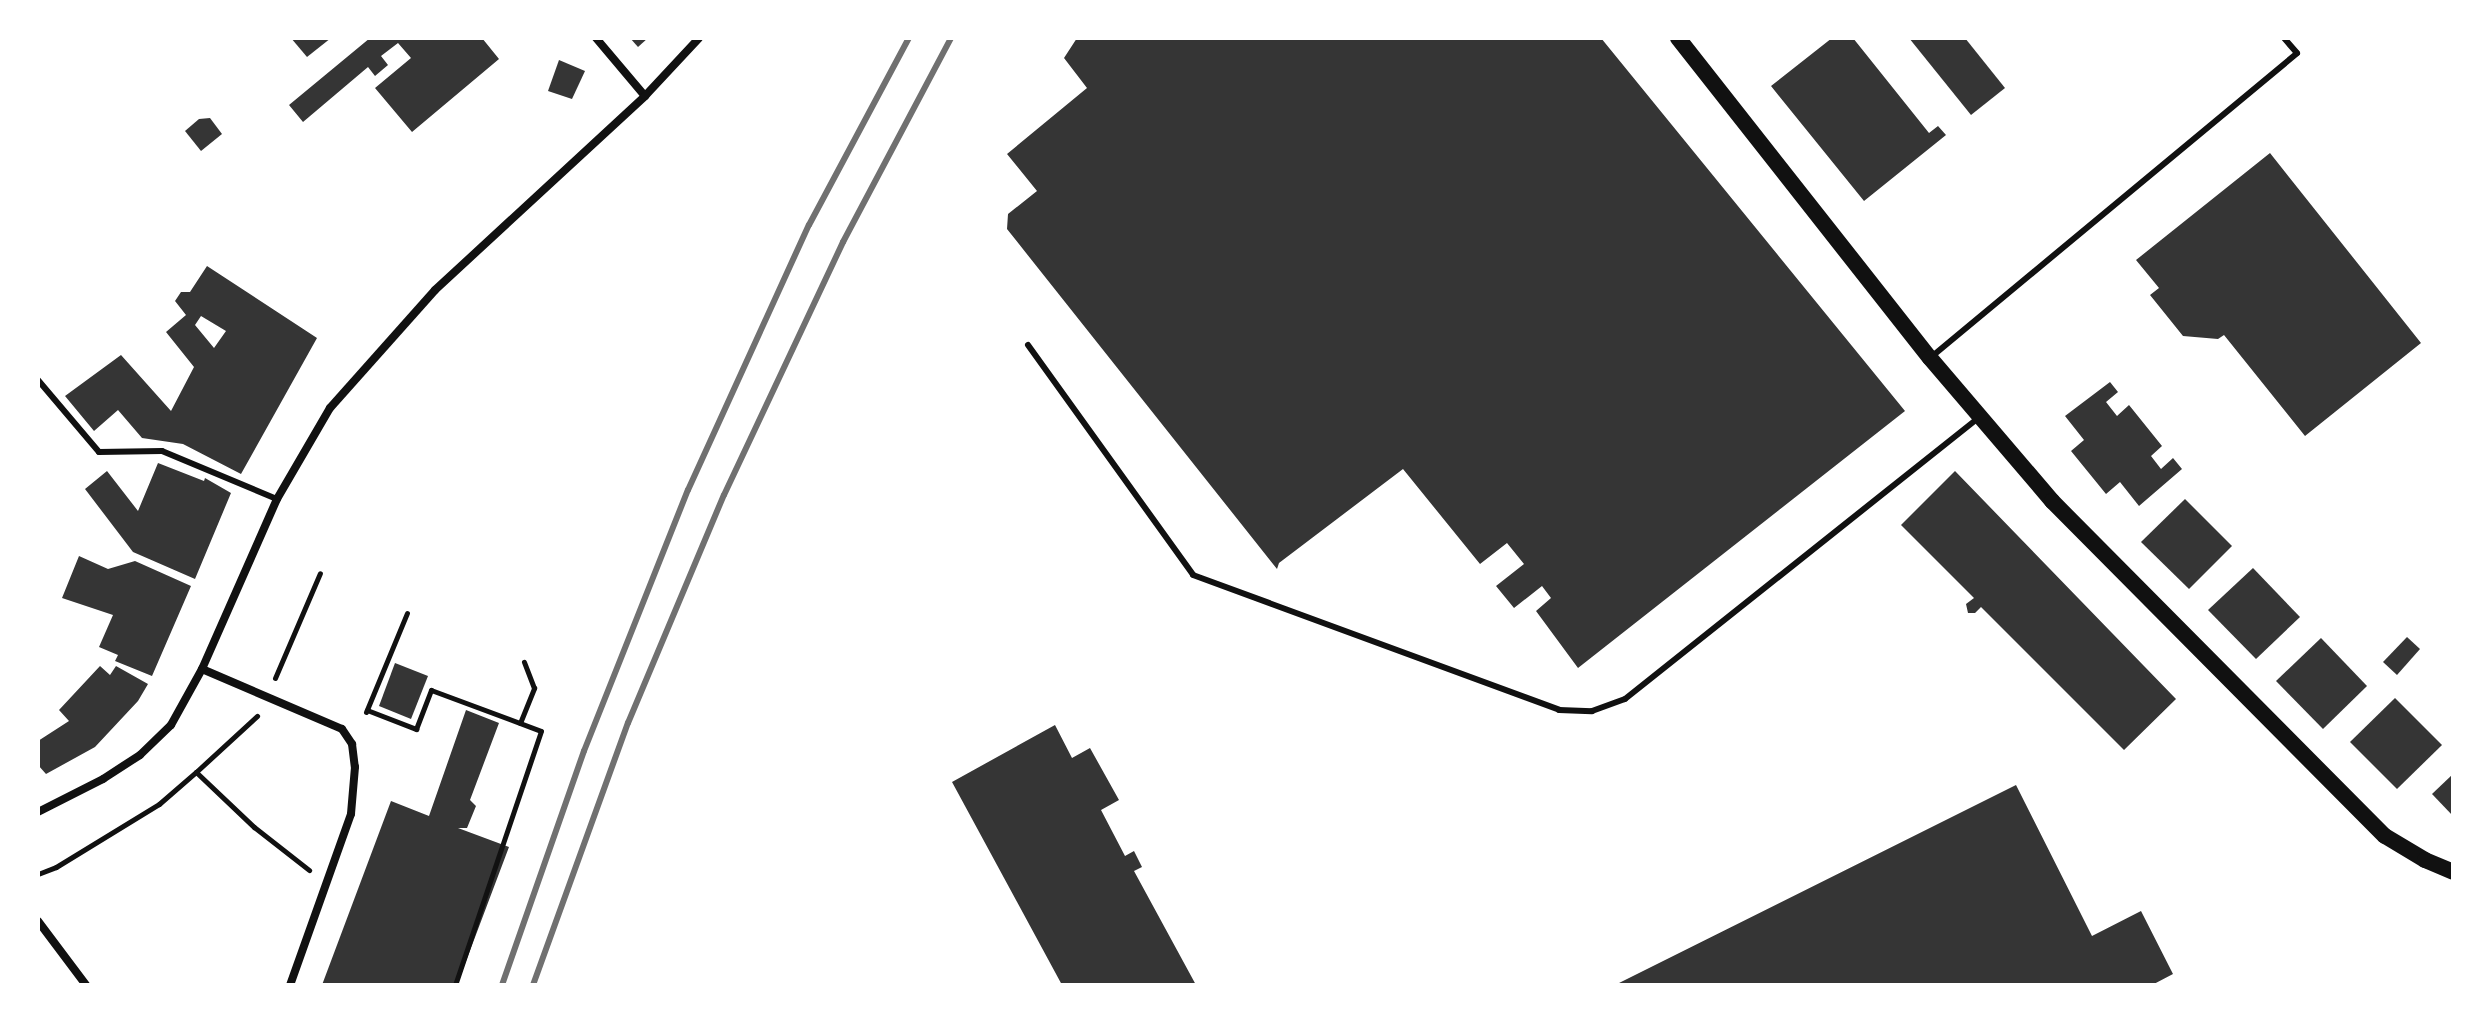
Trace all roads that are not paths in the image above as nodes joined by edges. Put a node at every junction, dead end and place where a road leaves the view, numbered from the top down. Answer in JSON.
{"nodes":[{"id":1,"x":596,"y":38,"type":"edge"},
{"id":2,"x":699,"y":38,"type":"edge"},
{"id":3,"x":1678,"y":38,"type":"edge"},
{"id":4,"x":2284,"y":38,"type":"edge"},
{"id":5,"x":645,"y":96,"type":"junction"},
{"id":6,"x":1028,"y":345,"type":"dead end"},
{"id":7,"x":1930,"y":358,"type":"junction"},
{"id":8,"x":38,"y":380,"type":"edge"},
{"id":9,"x":1979,"y":417,"type":"junction"},
{"id":10,"x":277,"y":499,"type":"junction"},
{"id":11,"x":202,"y":669,"type":"junction"},
{"id":12,"x":38,"y":812,"type":"edge"},
{"id":13,"x":2453,"y":872,"type":"edge"},
{"id":14,"x":38,"y":921,"type":"edge"},
{"id":15,"x":86,"y":985,"type":"edge"},
{"id":16,"x":290,"y":985,"type":"edge"}],
"edges":[{"from":1,"to":5,"type":"street"},
{"from":2,"to":5,"type":"street"},
{"from":3,"to":7,"type":"main road"},
{"from":4,"to":7,"type":"lane"},
{"from":5,"to":10,"type":"street"},
{"from":6,"to":9,"type":"lane"},
{"from":7,"to":9,"type":"main road"},
{"from":8,"to":10,"type":"lane"},
{"from":9,"to":13,"type":"main road"},
{"from":10,"to":11,"type":"street"},
{"from":11,"to":12,"type":"street"},
{"from":11,"to":16,"type":"street"},
{"from":14,"to":15,"type":"street"}]}
